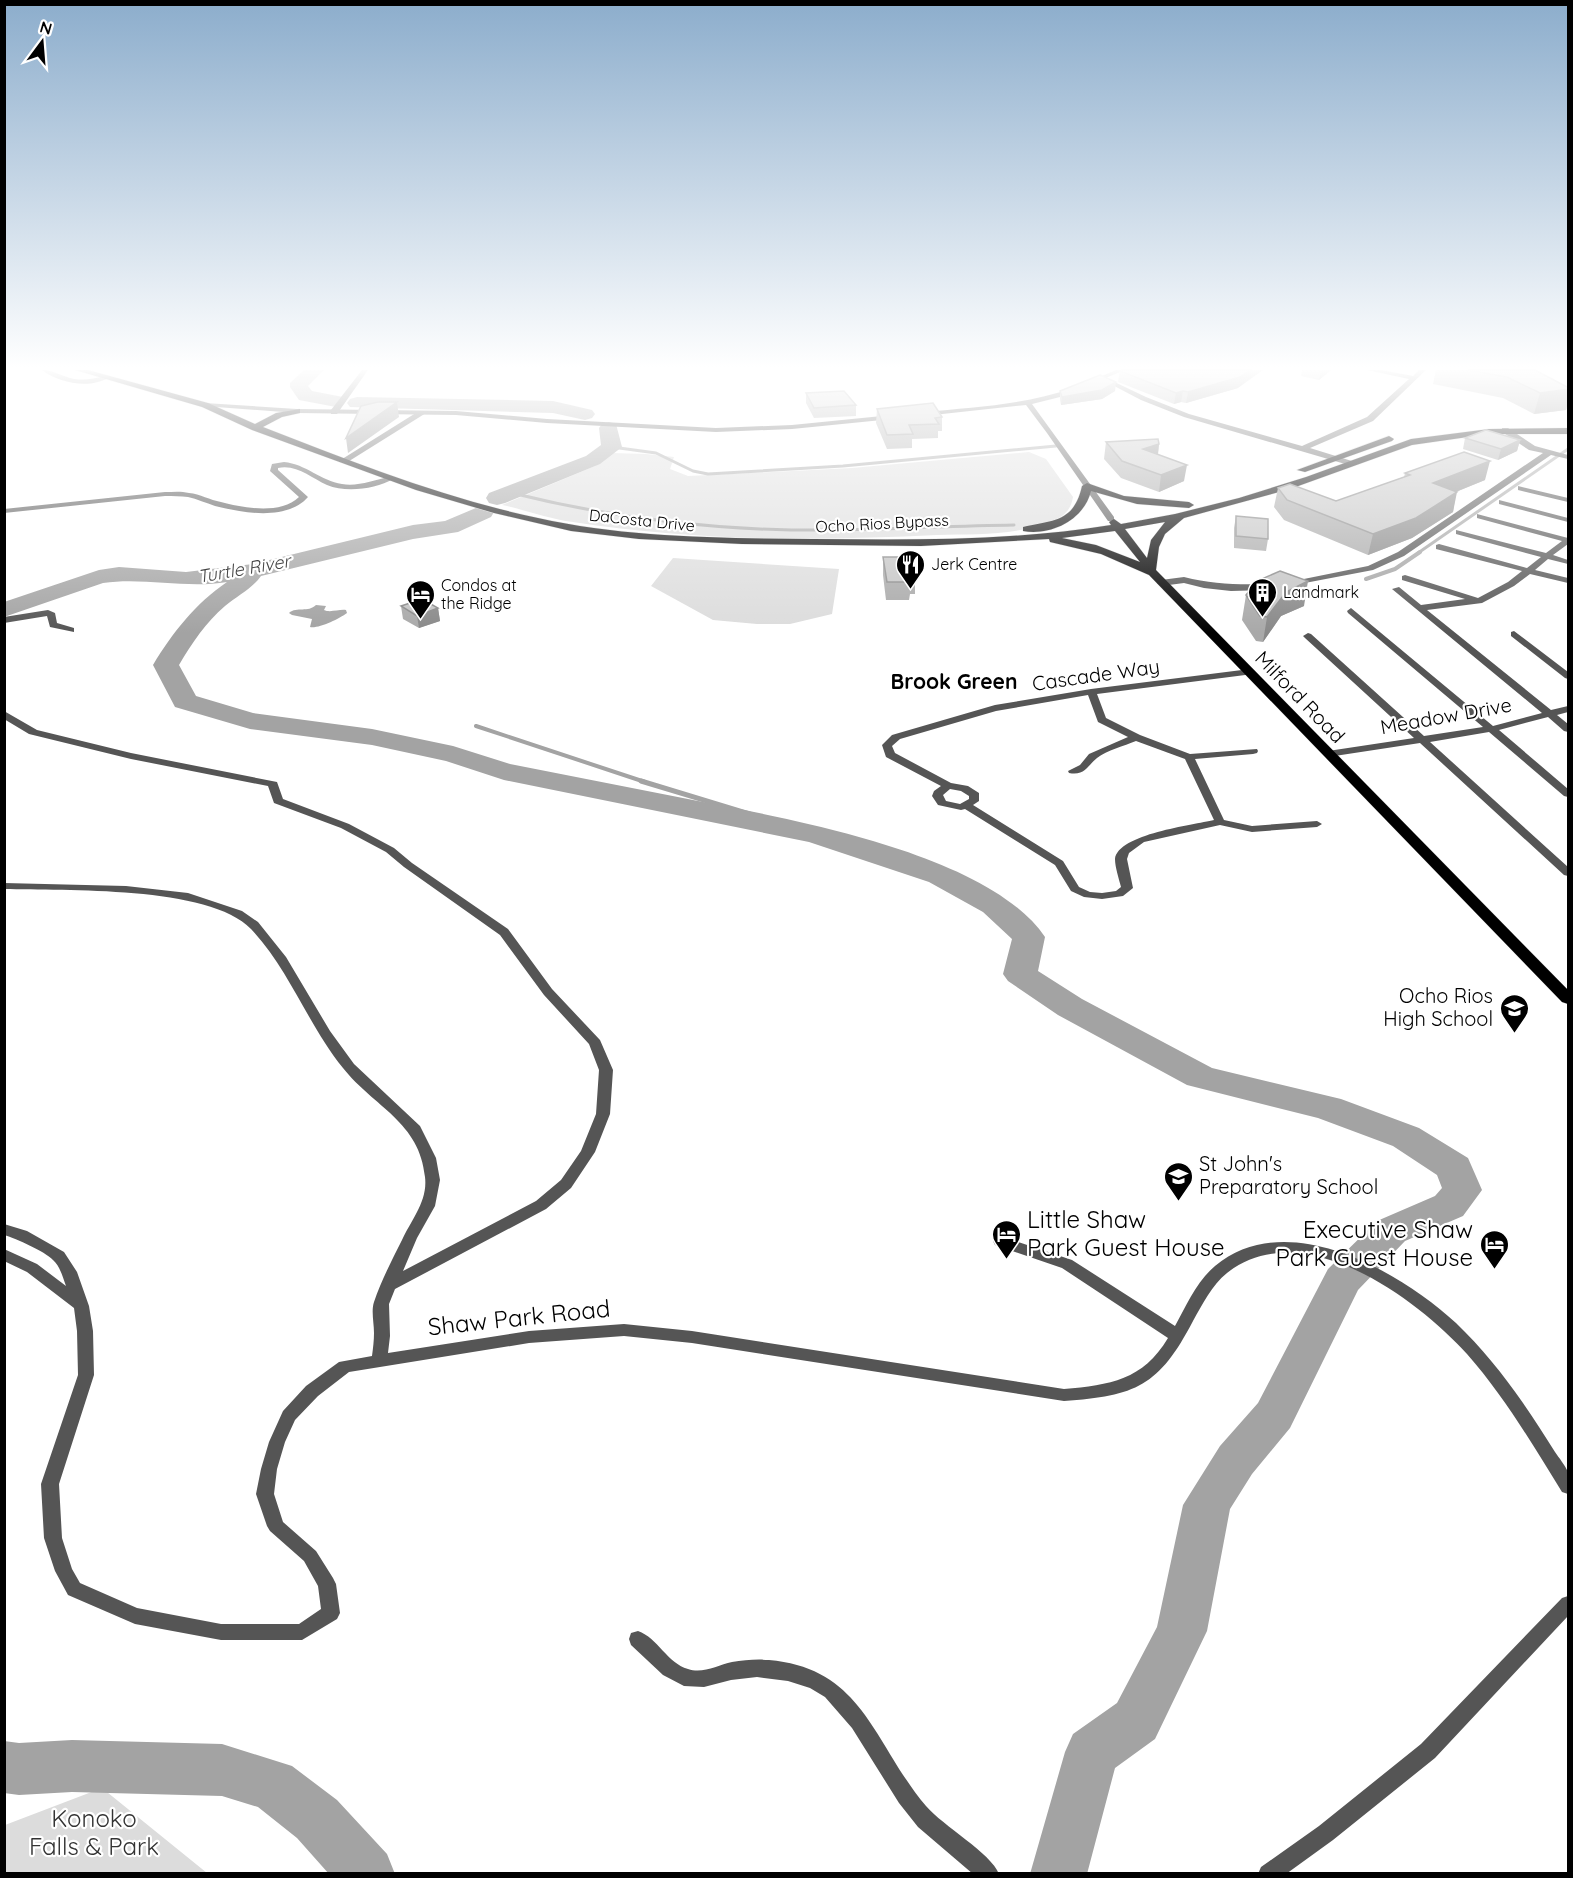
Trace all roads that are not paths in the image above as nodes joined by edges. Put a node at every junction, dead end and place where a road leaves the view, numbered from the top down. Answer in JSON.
{"nodes":[{"id":1,"x":334,"y":458,"type":"edge"},
{"id":2,"x":348,"y":458,"type":"edge"},
{"id":3,"x":1068,"y":458,"type":"edge"},
{"id":4,"x":1336,"y":458,"type":"joint"},
{"id":5,"x":1369,"y":458,"type":"edge"},
{"id":6,"x":1548,"y":458,"type":"edge"},
{"id":7,"x":343,"y":461,"type":"junction"},
{"id":8,"x":1352,"y":464,"type":"junction"},
{"id":9,"x":389,"y":479,"type":"junction"},
{"id":10,"x":1087,"y":486,"type":"junction"},
{"id":11,"x":1521,"y":488,"type":"dead end"},
{"id":12,"x":1569,"y":500,"type":"edge"},
{"id":13,"x":1502,"y":502,"type":"dead end"},
{"id":14,"x":1190,"y":509,"type":"junction"},
{"id":15,"x":4,"y":511,"type":"edge"},
{"id":16,"x":1480,"y":516,"type":"dead end"},
{"id":17,"x":1569,"y":520,"type":"edge"},
{"id":18,"x":1115,"y":523,"type":"junction"},
{"id":19,"x":1018,"y":531,"type":"junction"},
{"id":20,"x":1459,"y":532,"type":"dead end"},
{"id":21,"x":1031,"y":538,"type":"junction"},
{"id":22,"x":1569,"y":540,"type":"edge"},
{"id":23,"x":808,"y":542,"type":"junction"},
{"id":24,"x":1439,"y":547,"type":"dead end"},
{"id":25,"x":1548,"y":556,"type":"junction"},
{"id":26,"x":1569,"y":562,"type":"edge"},
{"id":27,"x":1529,"y":570,"type":"junction"},
{"id":28,"x":1151,"y":572,"type":"junction"},
{"id":29,"x":1405,"y":579,"type":"dead end"},
{"id":30,"x":1569,"y":581,"type":"edge"},
{"id":31,"x":1161,"y":584,"type":"junction"},
{"id":32,"x":1282,"y":585,"type":"edge"},
{"id":33,"x":1271,"y":586,"type":"edge"},
{"id":34,"x":1396,"y":589,"type":"dead end"},
{"id":35,"x":1479,"y":601,"type":"junction"},
{"id":36,"x":1418,"y":608,"type":"junction"},
{"id":37,"x":1350,"y":611,"type":"dead end"},
{"id":38,"x":4,"y":620,"type":"edge"},
{"id":39,"x":71,"y":630,"type":"dead end"},
{"id":40,"x":1514,"y":634,"type":"dead end"},
{"id":41,"x":1308,"y":636,"type":"dead end"},
{"id":42,"x":1250,"y":672,"type":"junction"},
{"id":43,"x":1569,"y":676,"type":"edge"},
{"id":44,"x":1091,"y":692,"type":"junction"},
{"id":45,"x":1569,"y":709,"type":"edge"},
{"id":46,"x":4,"y":714,"type":"edge"},
{"id":47,"x":1550,"y":715,"type":"junction"},
{"id":48,"x":1492,"y":729,"type":"junction"},
{"id":49,"x":1569,"y":729,"type":"edge"},
{"id":50,"x":1136,"y":737,"type":"junction"},
{"id":51,"x":1422,"y":738,"type":"junction"},
{"id":52,"x":1253,"y":751,"type":"dead end"},
{"id":53,"x":1328,"y":754,"type":"junction"},
{"id":54,"x":1189,"y":757,"type":"junction"},
{"id":55,"x":1073,"y":771,"type":"dead end"},
{"id":56,"x":948,"y":786,"type":"junction"},
{"id":57,"x":1569,"y":794,"type":"edge"},
{"id":58,"x":967,"y":806,"type":"junction"},
{"id":59,"x":1220,"y":822,"type":"junction"},
{"id":60,"x":1317,"y":824,"type":"dead end"},
{"id":61,"x":1569,"y":873,"type":"edge"},
{"id":62,"x":4,"y":886,"type":"edge"},
{"id":63,"x":1569,"y":999,"type":"edge"},
{"id":64,"x":4,"y":1229,"type":"edge"},
{"id":65,"x":1000,"y":1241,"type":"dead end"},
{"id":66,"x":4,"y":1254,"type":"edge"},
{"id":67,"x":388,"y":1286,"type":"junction"},
{"id":68,"x":81,"y":1306,"type":"junction"},
{"id":69,"x":1176,"y":1335,"type":"junction"},
{"id":70,"x":379,"y":1359,"type":"junction"},
{"id":71,"x":1569,"y":1487,"type":"edge"},
{"id":72,"x":1569,"y":1604,"type":"edge"},
{"id":73,"x":638,"y":1639,"type":"dead end"},
{"id":74,"x":989,"y":1874,"type":"edge"},
{"id":75,"x":1268,"y":1874,"type":"edge"}],
"edges":[{"from":1,"to":7,"type":"main road","name":"DaCosta Drive"},
{"from":2,"to":7,"type":"street"},
{"from":3,"to":10,"type":"street","name":"Milford Road"},
{"from":4,"to":8,"type":"street"},
{"from":4,"to":14,"type":"main road","name":"Ocho Rios Bypass"},
{"from":5,"to":8,"type":"main road","name":"Ocho Rios Bypass"},
{"from":6,"to":32,"type":"street"},
{"from":7,"to":9,"type":"main road","name":"DaCosta Drive"},
{"from":8,"to":14,"type":"main road","name":"Ocho Rios Bypass"},
{"from":9,"to":15,"type":"street"},
{"from":9,"to":23,"type":"main road","name":"DaCosta Drive"},
{"from":10,"to":14,"type":"main road"},
{"from":10,"to":18,"type":"street","name":"Milford Road"},
{"from":10,"to":19,"type":"main road"},
{"from":11,"to":12,"type":"street"},
{"from":13,"to":17,"type":"street"},
{"from":14,"to":18,"type":"main road","name":"Ocho Rios Bypass"},
{"from":14,"to":28,"type":"main road"},
{"from":16,"to":22,"type":"street"},
{"from":18,"to":19,"type":"main road","name":"Ocho Rios Bypass"},
{"from":18,"to":21,"type":"main road","name":"Ocho Rios Bypass"},
{"from":18,"to":28,"type":"main road","name":"Milford Road"},
{"from":19,"to":23,"type":"main road","name":"Ocho Rios Bypass"},
{"from":20,"to":25,"type":"street"},
{"from":21,"to":23,"type":"main road","name":"Ocho Rios Bypass"},
{"from":21,"to":28,"type":"main road"},
{"from":22,"to":25,"type":"street"},
{"from":24,"to":27,"type":"street"},
{"from":25,"to":26,"type":"street"},
{"from":25,"to":27,"type":"street"},
{"from":27,"to":30,"type":"street"},
{"from":27,"to":35,"type":"street"},
{"from":28,"to":31,"type":"main road","name":"Milford Road"},
{"from":29,"to":35,"type":"street"},
{"from":31,"to":33,"type":"street"},
{"from":31,"to":42,"type":"main road","name":"Milford Road"},
{"from":34,"to":36,"type":"street"},
{"from":35,"to":36,"type":"street"},
{"from":36,"to":47,"type":"street"},
{"from":37,"to":48,"type":"street"},
{"from":38,"to":39,"type":"street"},
{"from":40,"to":43,"type":"street"},
{"from":41,"to":51,"type":"street"},
{"from":42,"to":44,"type":"street","name":"Cascade Way"},
{"from":42,"to":53,"type":"main road","name":"Milford Road"},
{"from":44,"to":50,"type":"street"},
{"from":44,"to":56,"type":"street","name":"Cascade Way"},
{"from":45,"to":47,"type":"street","name":"Meadow Drive"},
{"from":46,"to":67,"type":"street"},
{"from":47,"to":48,"type":"street","name":"Meadow Drive"},
{"from":47,"to":49,"type":"street"},
{"from":48,"to":51,"type":"street","name":"Meadow Drive"},
{"from":48,"to":57,"type":"street"},
{"from":50,"to":54,"type":"street"},
{"from":50,"to":55,"type":"street"},
{"from":51,"to":53,"type":"street","name":"Meadow Drive"},
{"from":51,"to":61,"type":"street"},
{"from":52,"to":54,"type":"street"},
{"from":53,"to":63,"type":"main road","name":"Milford Road"},
{"from":54,"to":59,"type":"street"},
{"from":56,"to":58,"type":"street"},
{"from":56,"to":58,"type":"street"},
{"from":58,"to":59,"type":"street"},
{"from":59,"to":60,"type":"street"},
{"from":62,"to":67,"type":"street"},
{"from":64,"to":68,"type":"street"},
{"from":65,"to":69,"type":"street"},
{"from":66,"to":68,"type":"street"},
{"from":67,"to":70,"type":"street"},
{"from":68,"to":70,"type":"street","name":"Shaw Park Road"},
{"from":69,"to":70,"type":"street","name":"Shaw Park Road"},
{"from":69,"to":71,"type":"street","name":"Shaw Park Road"},
{"from":72,"to":75,"type":"street"},
{"from":73,"to":74,"type":"street"}]}
